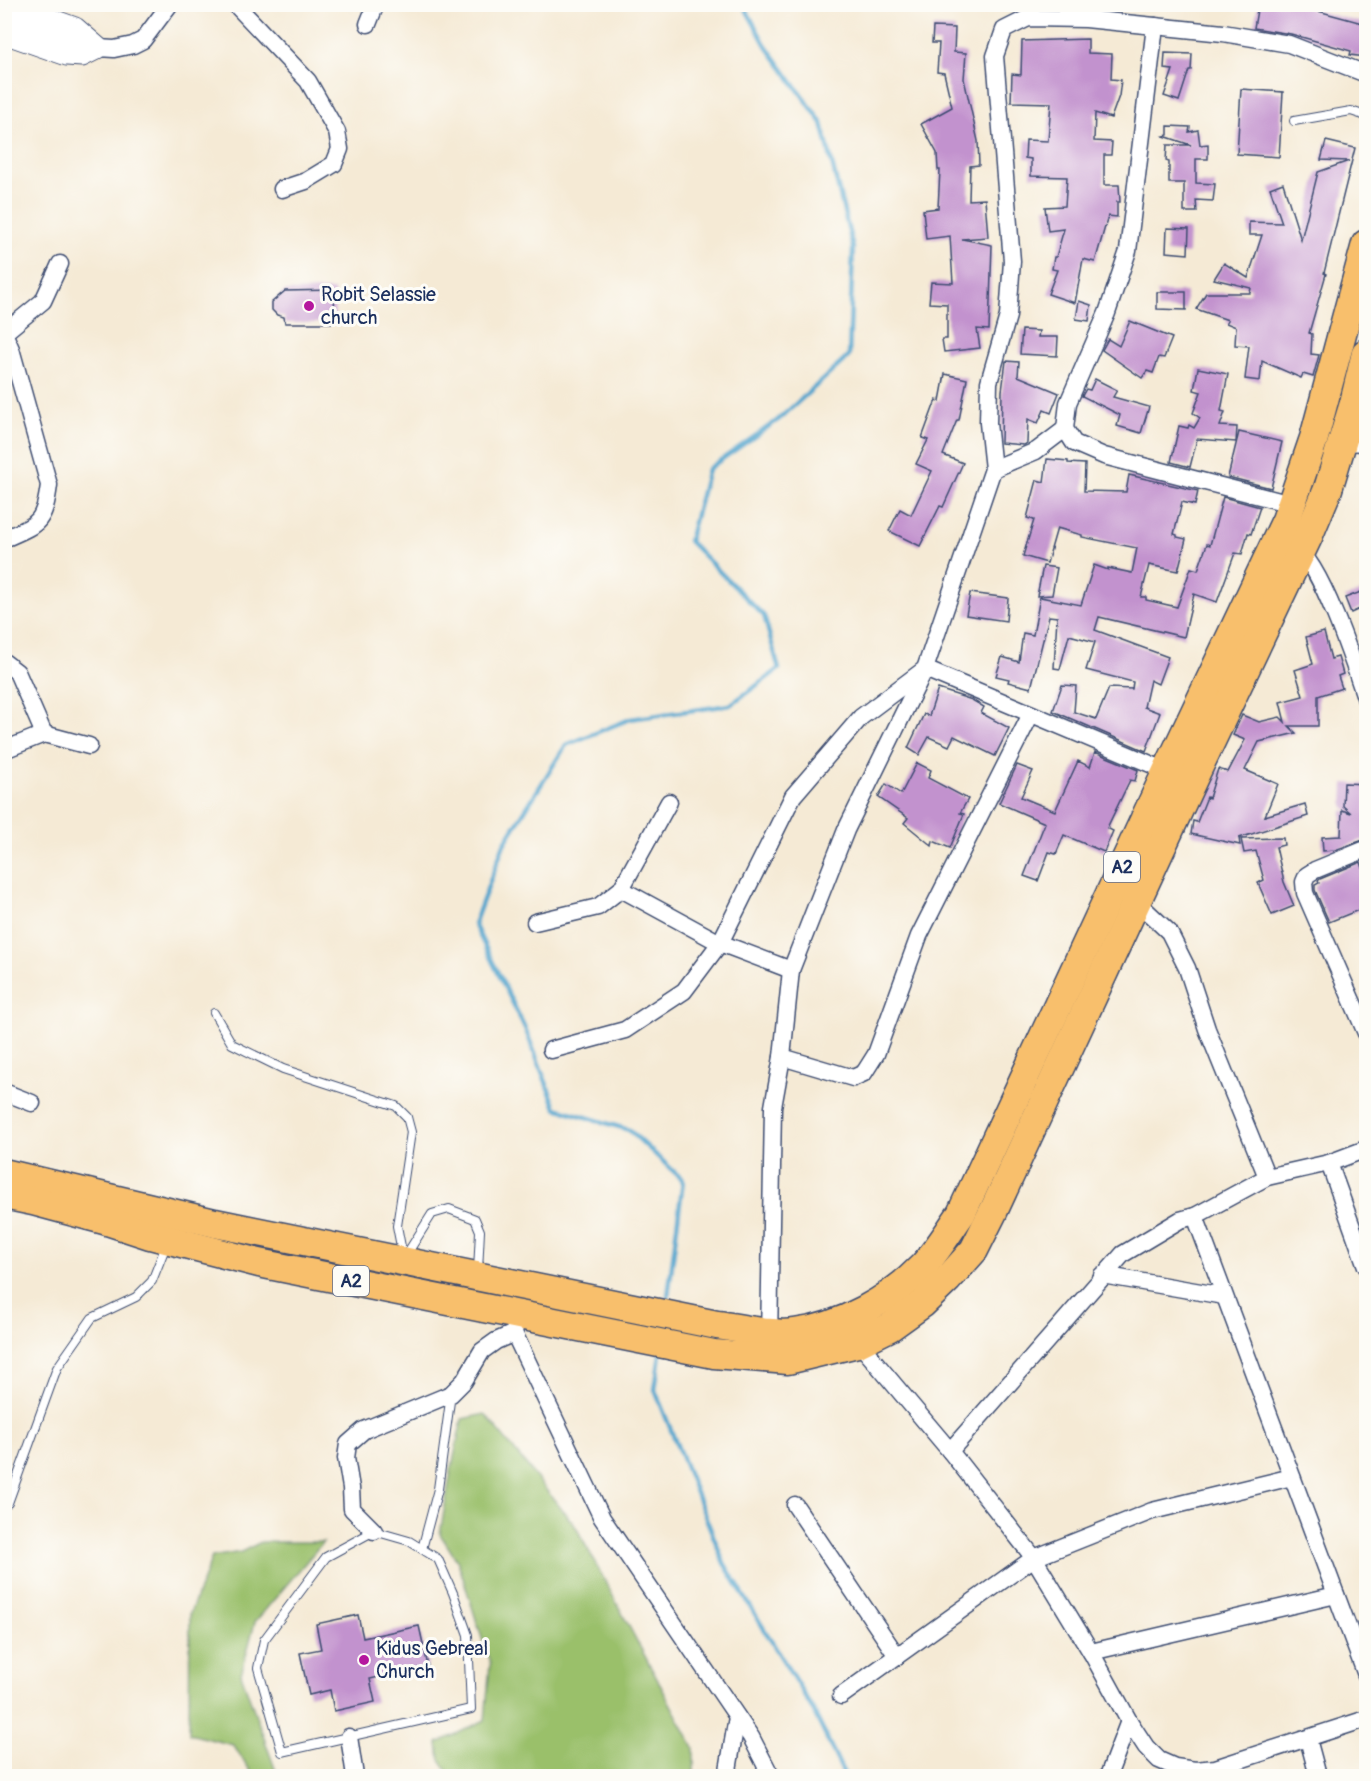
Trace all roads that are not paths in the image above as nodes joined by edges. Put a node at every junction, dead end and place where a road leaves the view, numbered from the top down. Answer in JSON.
{"nodes":[{"id":1,"x":8,"y":4,"type":"edge"},
{"id":2,"x":170,"y":4,"type":"edge"},
{"id":3,"x":235,"y":4,"type":"edge"},
{"id":4,"x":376,"y":4,"type":"edge"},
{"id":5,"x":4,"y":18,"type":"edge"},
{"id":6,"x":368,"y":24,"type":"dead end"},
{"id":7,"x":1155,"y":26,"type":"junction"},
{"id":8,"x":4,"y":33,"type":"edge"},
{"id":9,"x":98,"y":48,"type":"junction"},
{"id":10,"x":1366,"y":74,"type":"edge"},
{"id":11,"x":1366,"y":116,"type":"edge"},
{"id":12,"x":1294,"y":121,"type":"dead end"},
{"id":13,"x":282,"y":189,"type":"dead end"},
{"id":14,"x":1366,"y":244,"type":"edge"},
{"id":15,"x":60,"y":264,"type":"dead end"},
{"id":16,"x":4,"y":333,"type":"edge"},
{"id":17,"x":1366,"y":353,"type":"edge"},
{"id":18,"x":1065,"y":429,"type":"junction"},
{"id":19,"x":1354,"y":442,"type":"edge"},
{"id":20,"x":993,"y":469,"type":"junction"},
{"id":21,"x":1291,"y":504,"type":"junction"},
{"id":22,"x":4,"y":539,"type":"edge"},
{"id":23,"x":1276,"y":541,"type":"junction"},
{"id":24,"x":1301,"y":551,"type":"junction"},
{"id":25,"x":4,"y":662,"type":"edge"},
{"id":26,"x":925,"y":669,"type":"junction"},
{"id":27,"x":1366,"y":700,"type":"edge"},
{"id":28,"x":1031,"y":714,"type":"junction"},
{"id":29,"x":45,"y":734,"type":"junction"},
{"id":30,"x":89,"y":747,"type":"dead end"},
{"id":31,"x":4,"y":750,"type":"edge"},
{"id":32,"x":1167,"y":771,"type":"junction"},
{"id":33,"x":669,"y":802,"type":"dead end"},
{"id":34,"x":1366,"y":849,"type":"edge"},
{"id":35,"x":621,"y":889,"type":"junction"},
{"id":36,"x":1124,"y":896,"type":"junction"},
{"id":37,"x":535,"y":922,"type":"dead end"},
{"id":38,"x":720,"y":943,"type":"junction"},
{"id":39,"x":791,"y":970,"type":"junction"},
{"id":40,"x":214,"y":1013,"type":"dead end"},
{"id":41,"x":1366,"y":1033,"type":"edge"},
{"id":42,"x":551,"y":1050,"type":"dead end"},
{"id":43,"x":782,"y":1057,"type":"junction"},
{"id":44,"x":4,"y":1092,"type":"edge"},
{"id":45,"x":32,"y":1103,"type":"dead end"},
{"id":46,"x":1366,"y":1149,"type":"edge"},
{"id":47,"x":1329,"y":1162,"type":"junction"},
{"id":48,"x":4,"y":1173,"type":"edge"},
{"id":49,"x":1267,"y":1177,"type":"junction"},
{"id":50,"x":34,"y":1190,"type":"junction"},
{"id":51,"x":4,"y":1195,"type":"edge"},
{"id":52,"x":108,"y":1209,"type":"junction"},
{"id":53,"x":1195,"y":1216,"type":"junction"},
{"id":54,"x":168,"y":1239,"type":"junction"},
{"id":55,"x":403,"y":1260,"type":"junction"},
{"id":56,"x":1366,"y":1266,"type":"edge"},
{"id":57,"x":1102,"y":1275,"type":"junction"},
{"id":58,"x":478,"y":1277,"type":"junction"},
{"id":59,"x":524,"y":1287,"type":"junction"},
{"id":60,"x":1224,"y":1296,"type":"junction"},
{"id":61,"x":515,"y":1324,"type":"junction"},
{"id":62,"x":851,"y":1332,"type":"junction"},
{"id":63,"x":769,"y":1346,"type":"junction"},
{"id":64,"x":451,"y":1394,"type":"junction"},
{"id":65,"x":950,"y":1451,"type":"junction"},
{"id":66,"x":1292,"y":1478,"type":"junction"},
{"id":67,"x":8,"y":1503,"type":"dead end"},
{"id":68,"x":795,"y":1505,"type":"dead end"},
{"id":69,"x":374,"y":1531,"type":"junction"},
{"id":70,"x":422,"y":1549,"type":"junction"},
{"id":71,"x":1034,"y":1558,"type":"junction"},
{"id":72,"x":1336,"y":1595,"type":"junction"},
{"id":73,"x":1090,"y":1652,"type":"junction"},
{"id":74,"x":897,"y":1656,"type":"junction"},
{"id":75,"x":1366,"y":1676,"type":"edge"},
{"id":76,"x":841,"y":1696,"type":"dead end"},
{"id":77,"x":737,"y":1716,"type":"junction"},
{"id":78,"x":1366,"y":1719,"type":"edge"},
{"id":79,"x":1129,"y":1721,"type":"junction"},
{"id":80,"x":349,"y":1737,"type":"junction"},
{"id":81,"x":1308,"y":1739,"type":"junction"},
{"id":82,"x":355,"y":1776,"type":"edge"},
{"id":83,"x":727,"y":1776,"type":"edge"},
{"id":84,"x":771,"y":1776,"type":"edge"},
{"id":85,"x":1108,"y":1776,"type":"edge"},
{"id":86,"x":1318,"y":1776,"type":"edge"}],
"edges":[{"from":1,"to":9,"type":"street"},
{"from":2,"to":9,"type":"street"},
{"from":3,"to":13,"type":"street"},
{"from":4,"to":6,"type":"street"},
{"from":5,"to":9,"type":"street"},
{"from":7,"to":10,"type":"street"},
{"from":7,"to":18,"type":"street"},
{"from":7,"to":20,"type":"street"},
{"from":8,"to":9,"type":"street"},
{"from":11,"to":12,"type":"lane"},
{"from":14,"to":21,"type":"highway","number":"A2"},
{"from":15,"to":16,"type":"street"},
{"from":16,"to":22,"type":"street"},
{"from":17,"to":19,"type":"highway","number":"A2"},
{"from":18,"to":20,"type":"street"},
{"from":18,"to":21,"type":"street"},
{"from":19,"to":24,"type":"highway","number":"A2"},
{"from":20,"to":26,"type":"street"},
{"from":21,"to":23,"type":"highway","number":"A2"},
{"from":23,"to":24,"type":"street"},
{"from":23,"to":32,"type":"highway","number":"A2"},
{"from":24,"to":27,"type":"street"},
{"from":24,"to":36,"type":"highway","number":"A2"},
{"from":25,"to":29,"type":"street"},
{"from":26,"to":28,"type":"street"},
{"from":26,"to":38,"type":"street"},
{"from":26,"to":39,"type":"street"},
{"from":28,"to":32,"type":"street"},
{"from":28,"to":43,"type":"street"},
{"from":29,"to":30,"type":"street"},
{"from":29,"to":31,"type":"street"},
{"from":32,"to":36,"type":"highway","number":"A2"},
{"from":33,"to":35,"type":"street"},
{"from":34,"to":41,"type":"street"},
{"from":35,"to":37,"type":"street"},
{"from":35,"to":38,"type":"street"},
{"from":36,"to":49,"type":"street"},
{"from":36,"to":62,"type":"highway","number":"A2"},
{"from":38,"to":39,"type":"street"},
{"from":38,"to":42,"type":"street"},
{"from":39,"to":43,"type":"street"},
{"from":40,"to":55,"type":"lane"},
{"from":43,"to":63,"type":"street"},
{"from":44,"to":45,"type":"street"},
{"from":46,"to":47,"type":"street"},
{"from":47,"to":49,"type":"street"},
{"from":47,"to":56,"type":"street"},
{"from":48,"to":50,"type":"highway"},
{"from":49,"to":53,"type":"street"},
{"from":50,"to":51,"type":"highway"},
{"from":50,"to":52,"type":"highway"},
{"from":52,"to":54,"type":"highway","number":"A2"},
{"from":52,"to":55,"type":"highway","number":"A2"},
{"from":53,"to":57,"type":"street"},
{"from":53,"to":60,"type":"street"},
{"from":54,"to":61,"type":"highway","number":"A2"},
{"from":54,"to":67,"type":"lane"},
{"from":55,"to":58,"type":"highway","number":"A2"},
{"from":55,"to":58,"type":"lane"},
{"from":57,"to":60,"type":"street"},
{"from":57,"to":65,"type":"street"},
{"from":58,"to":59,"type":"highway","number":"A2"},
{"from":59,"to":61,"type":"street"},
{"from":59,"to":63,"type":"highway","number":"A2"},
{"from":60,"to":66,"type":"street"},
{"from":61,"to":63,"type":"highway","number":"A2"},
{"from":61,"to":64,"type":"street"},
{"from":61,"to":77,"type":"street"},
{"from":62,"to":63,"type":"highway","number":"A2"},
{"from":62,"to":65,"type":"street"},
{"from":64,"to":69,"type":"street"},
{"from":64,"to":70,"type":"lane"},
{"from":65,"to":71,"type":"street"},
{"from":66,"to":71,"type":"street"},
{"from":66,"to":72,"type":"street"},
{"from":68,"to":74,"type":"street"},
{"from":69,"to":70,"type":"lane"},
{"from":69,"to":80,"type":"lane"},
{"from":70,"to":80,"type":"lane"},
{"from":71,"to":73,"type":"street"},
{"from":71,"to":74,"type":"street"},
{"from":72,"to":73,"type":"street"},
{"from":72,"to":75,"type":"street"},
{"from":73,"to":79,"type":"street"},
{"from":74,"to":76,"type":"street"},
{"from":77,"to":83,"type":"street"},
{"from":77,"to":84,"type":"street"},
{"from":78,"to":81,"type":"street"},
{"from":79,"to":81,"type":"street"},
{"from":79,"to":85,"type":"street"},
{"from":80,"to":82,"type":"street"},
{"from":81,"to":86,"type":"street"}]}
